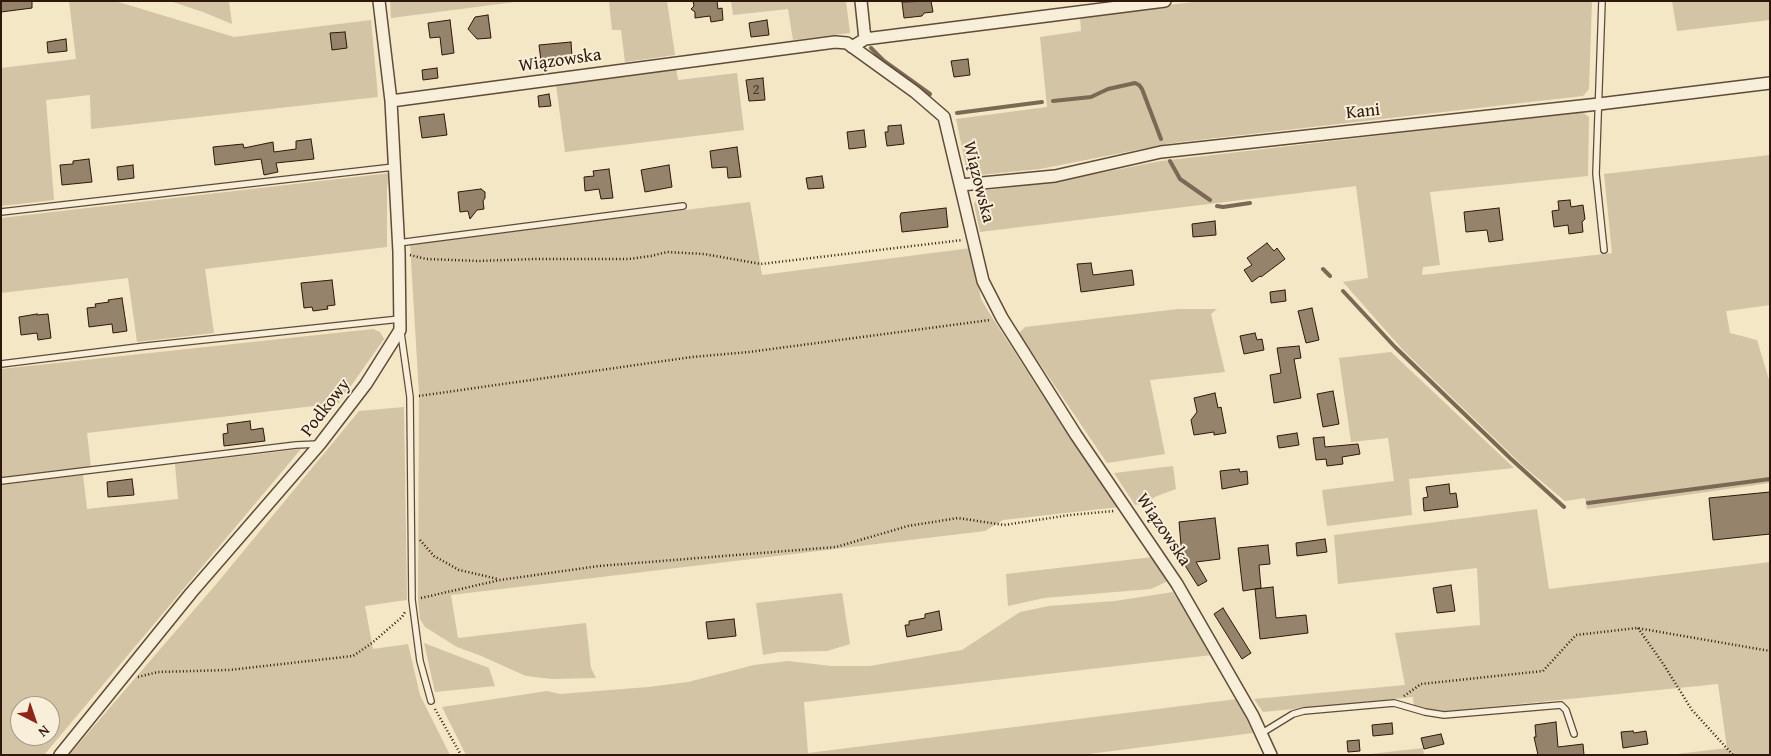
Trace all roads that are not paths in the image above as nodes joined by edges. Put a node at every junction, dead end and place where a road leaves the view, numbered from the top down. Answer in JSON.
{"nodes":[{"id":1,"x":379,"y":1,"type":"edge"},
{"id":2,"x":861,"y":1,"type":"edge"},
{"id":3,"x":1164,"y":1,"type":"edge"},
{"id":4,"x":1602,"y":1,"type":"edge"},
{"id":5,"x":865,"y":39,"type":"junction"},
{"id":6,"x":852,"y":47,"type":"junction"},
{"id":7,"x":1770,"y":83,"type":"edge"},
{"id":8,"x":391,"y":101,"type":"junction"},
{"id":9,"x":1599,"y":104,"type":"junction"},
{"id":10,"x":394,"y":167,"type":"junction"},
{"id":11,"x":961,"y":185,"type":"junction"},
{"id":12,"x":683,"y":206,"type":"dead end"},
{"id":13,"x":1,"y":212,"type":"edge"},
{"id":14,"x":399,"y":248,"type":"junction"},
{"id":15,"x":1604,"y":250,"type":"dead end"},
{"id":16,"x":400,"y":325,"type":"junction"},
{"id":17,"x":1,"y":364,"type":"edge"},
{"id":18,"x":320,"y":444,"type":"junction"},
{"id":19,"x":1,"y":481,"type":"edge"},
{"id":20,"x":430,"y":701,"type":"road end"},
{"id":21,"x":1262,"y":733,"type":"junction"},
{"id":22,"x":1574,"y":734,"type":"dead end"},
{"id":23,"x":60,"y":755,"type":"edge"},
{"id":24,"x":1271,"y":755,"type":"edge"}],
"edges":[{"from":1,"to":8,"type":"street"},
{"from":2,"to":5,"type":"street"},
{"from":3,"to":5,"type":"street"},
{"from":4,"to":9,"type":"lane"},
{"from":5,"to":6,"type":"street"},
{"from":6,"to":8,"type":"street","name":"Wiązowska"},
{"from":6,"to":11,"type":"street","name":"Wiązowska"},
{"from":7,"to":9,"type":"street","name":"Kani"},
{"from":8,"to":10,"type":"street"},
{"from":9,"to":11,"type":"street","name":"Kani"},
{"from":9,"to":15,"type":"lane"},
{"from":10,"to":13,"type":"lane"},
{"from":10,"to":14,"type":"street"},
{"from":11,"to":21,"type":"street","name":"Wiązowska"},
{"from":12,"to":14,"type":"lane"},
{"from":14,"to":16,"type":"street"},
{"from":16,"to":17,"type":"lane"},
{"from":16,"to":18,"type":"street","name":"Podkowy"},
{"from":16,"to":20,"type":"lane"},
{"from":18,"to":19,"type":"lane"},
{"from":18,"to":23,"type":"street","name":"Podkowy"},
{"from":21,"to":22,"type":"lane"},
{"from":21,"to":24,"type":"street","name":"Wiązowska"}]}
